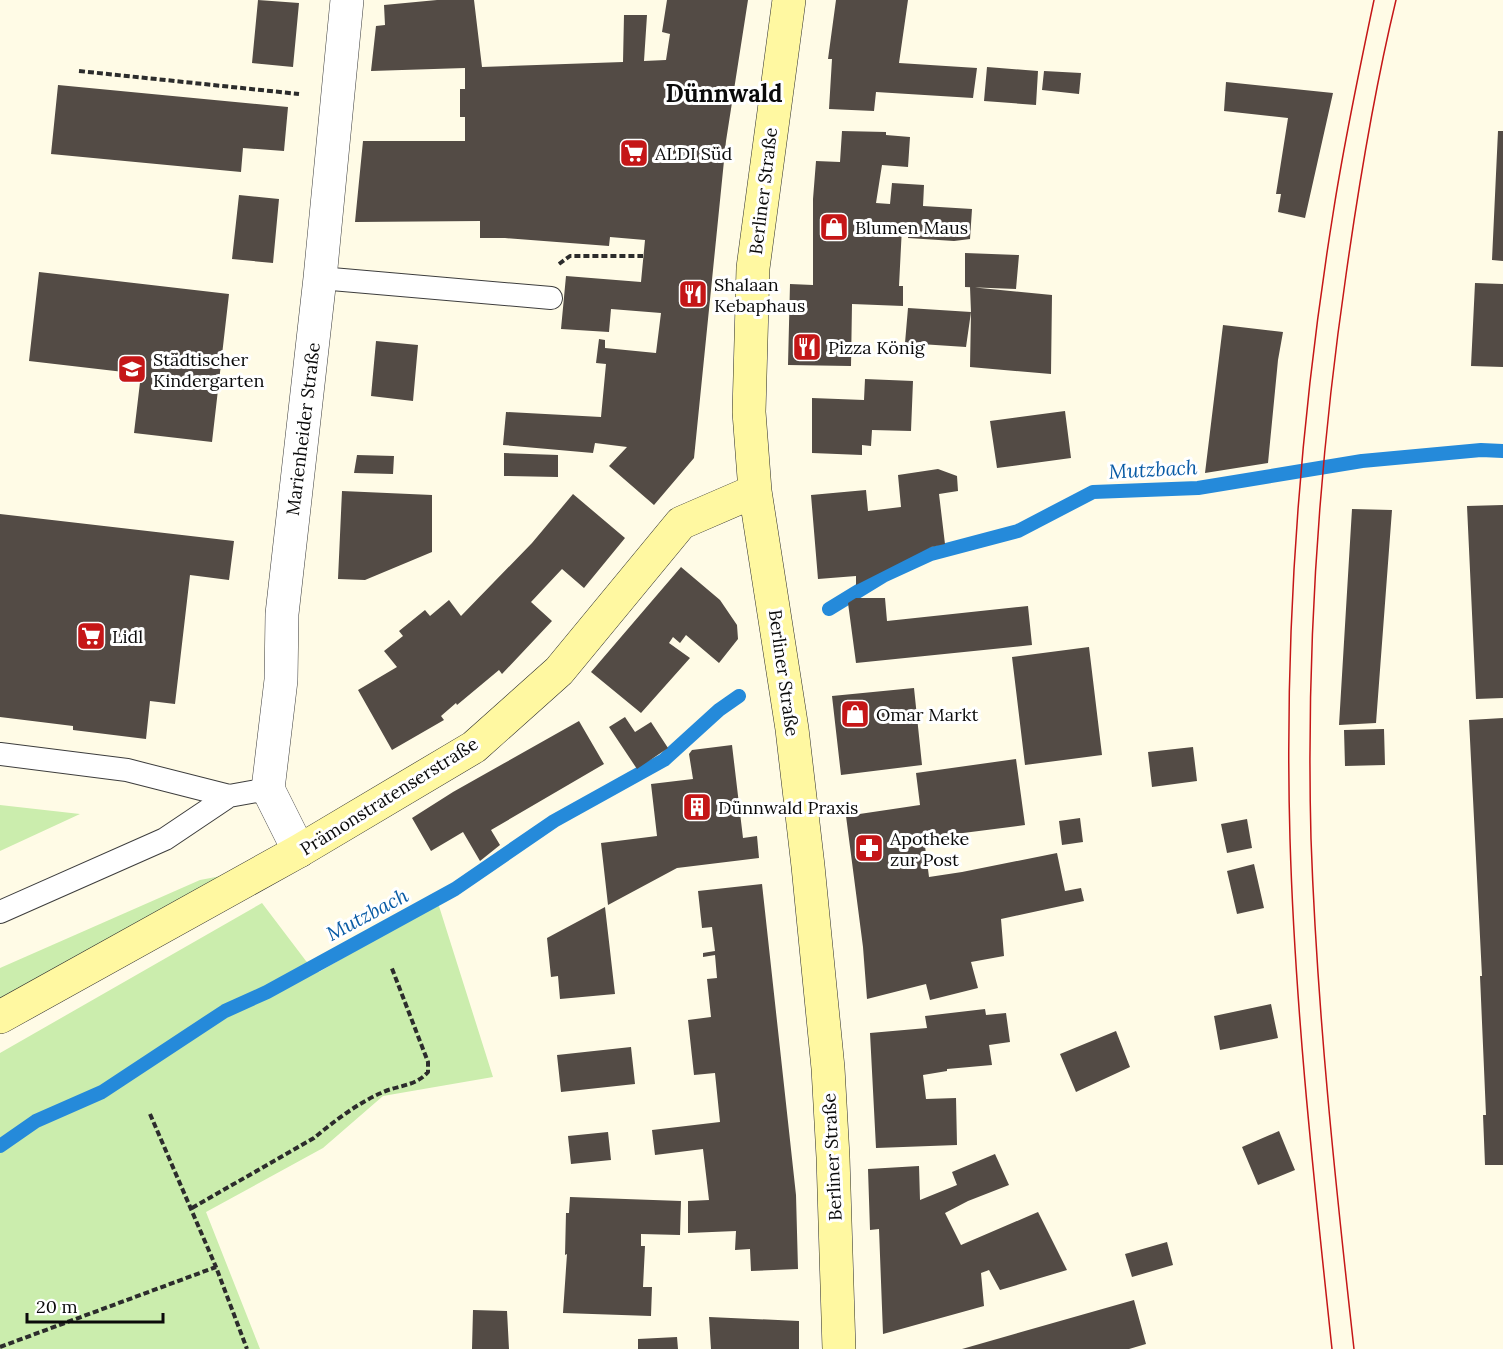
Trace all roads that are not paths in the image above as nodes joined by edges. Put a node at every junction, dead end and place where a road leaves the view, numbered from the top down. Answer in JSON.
{"nodes":[{"id":1,"x":347,"y":0,"type":"edge"},
{"id":2,"x":789,"y":0,"type":"edge"},
{"id":3,"x":320,"y":278,"type":"junction"},
{"id":4,"x":551,"y":298,"type":"road end"},
{"id":5,"x":755,"y":491,"type":"junction"},
{"id":6,"x":0,"y":754,"type":"edge"},
{"id":7,"x":268,"y":789,"type":"junction"},
{"id":8,"x":229,"y":796,"type":"junction"},
{"id":9,"x":299,"y":851,"type":"junction"},
{"id":10,"x":0,"y":912,"type":"edge"},
{"id":11,"x":0,"y":1017,"type":"edge"},
{"id":12,"x":839,"y":1349,"type":"edge"}],
"edges":[{"from":1,"to":3,"type":"street","name":"Marienheider Straße"},
{"from":2,"to":5,"type":"main road","name":"Berliner Straße"},
{"from":3,"to":4,"type":"lane"},
{"from":3,"to":7,"type":"street","name":"Marienheider Straße"},
{"from":5,"to":9,"type":"main road","name":"Prämonstratenserstraße"},
{"from":5,"to":12,"type":"main road","name":"Berliner Straße"},
{"from":6,"to":8,"type":"lane"},
{"from":7,"to":8,"type":"lane"},
{"from":7,"to":9,"type":"street"},
{"from":8,"to":10,"type":"lane"},
{"from":9,"to":11,"type":"main road","name":"Prämonstratenserstraße"}]}
